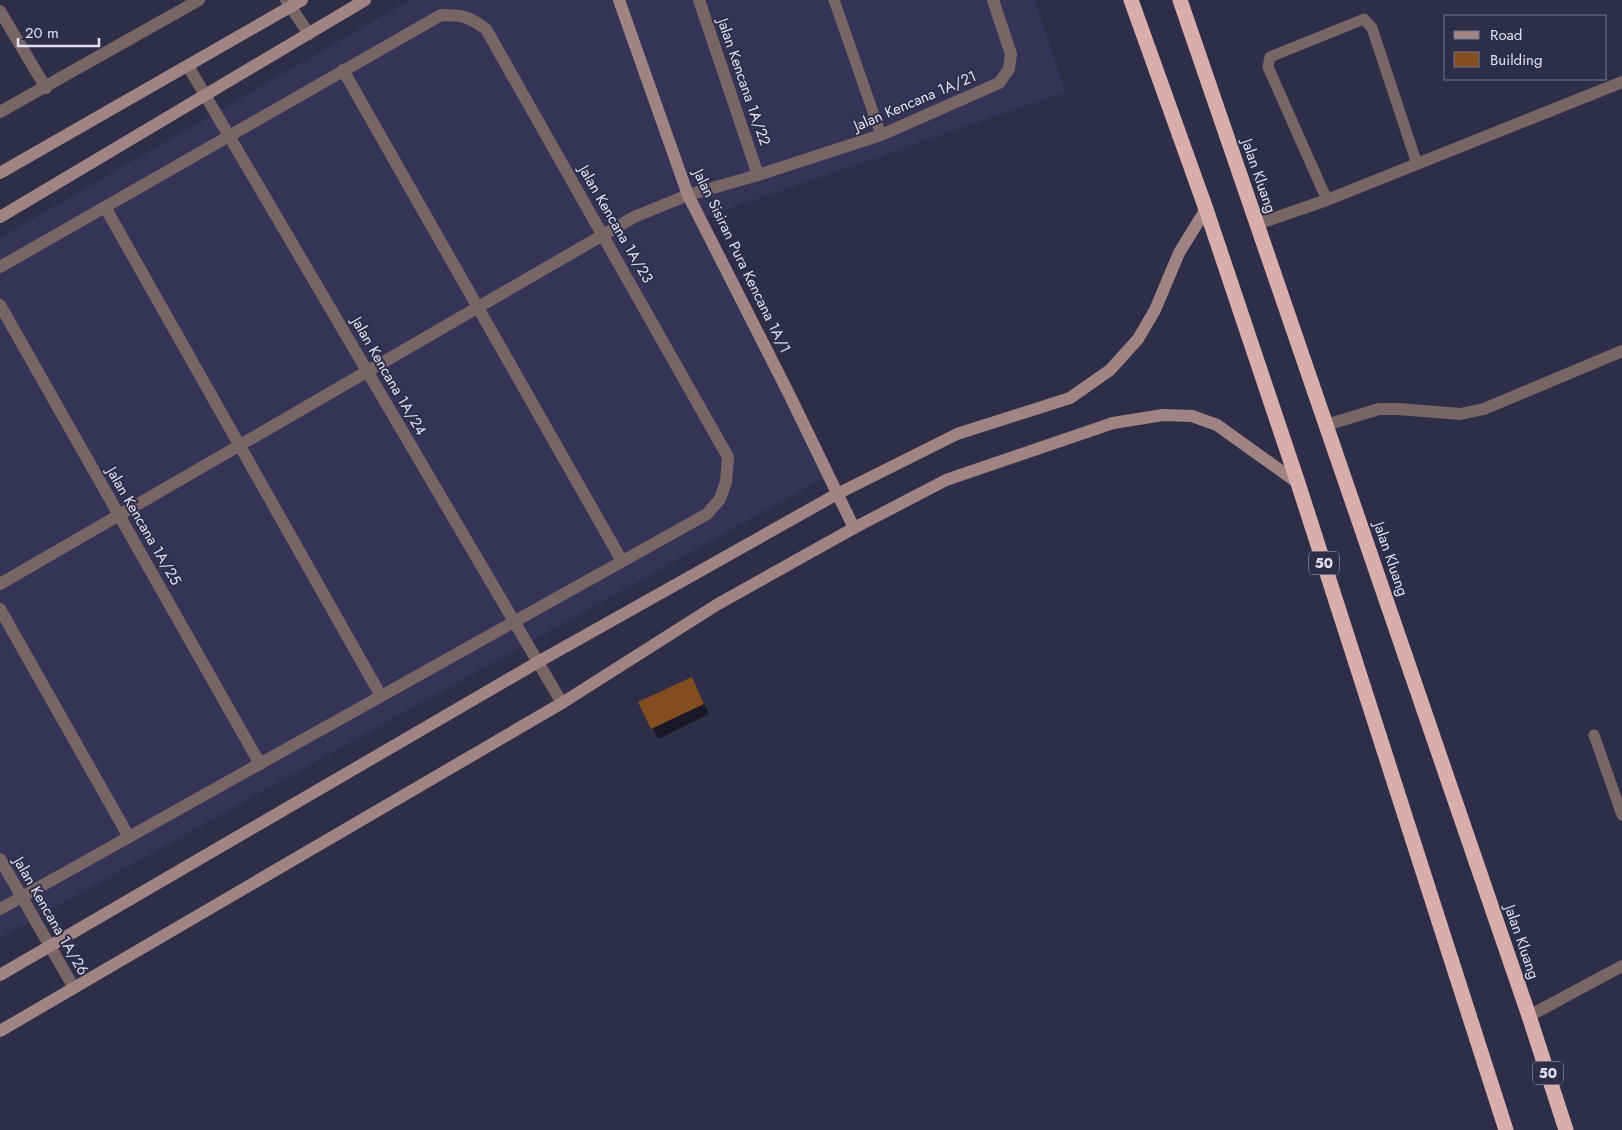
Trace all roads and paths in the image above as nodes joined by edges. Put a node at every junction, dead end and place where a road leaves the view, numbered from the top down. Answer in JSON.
{"nodes":[{"id":1,"x":200,"y":0,"type":"edge"},
{"id":2,"x":302,"y":0,"type":"edge"},
{"id":3,"x":365,"y":0,"type":"edge"},
{"id":4,"x":619,"y":0,"type":"edge"},
{"id":5,"x":699,"y":0,"type":"edge"},
{"id":6,"x":834,"y":0,"type":"edge"},
{"id":7,"x":993,"y":0,"type":"edge"},
{"id":8,"x":1131,"y":0,"type":"edge"},
{"id":9,"x":1180,"y":0,"type":"edge"},
{"id":10,"x":288,"y":3,"type":"edge"},
{"id":11,"x":0,"y":10,"type":"edge"},
{"id":12,"x":309,"y":34,"type":"junction"},
{"id":13,"x":188,"y":66,"type":"junction"},
{"id":14,"x":343,"y":70,"type":"junction"},
{"id":15,"x":1622,"y":82,"type":"edge"},
{"id":16,"x":46,"y":88,"type":"junction"},
{"id":17,"x":206,"y":96,"type":"junction"},
{"id":18,"x":0,"y":112,"type":"edge"},
{"id":19,"x":881,"y":135,"type":"junction"},
{"id":20,"x":229,"y":136,"type":"junction"},
{"id":21,"x":1417,"y":164,"type":"junction"},
{"id":22,"x":0,"y":173,"type":"edge"},
{"id":23,"x":758,"y":175,"type":"junction"},
{"id":24,"x":688,"y":194,"type":"junction"},
{"id":25,"x":1328,"y":200,"type":"junction"},
{"id":26,"x":104,"y":207,"type":"junction"},
{"id":27,"x":1206,"y":208,"type":"junction"},
{"id":28,"x":0,"y":217,"type":"edge"},
{"id":29,"x":1257,"y":224,"type":"junction"},
{"id":30,"x":604,"y":236,"type":"junction"},
{"id":31,"x":0,"y":267,"type":"edge"},
{"id":32,"x":0,"y":305,"type":"edge"},
{"id":33,"x":478,"y":308,"type":"junction"},
{"id":34,"x":1622,"y":351,"type":"edge"},
{"id":35,"x":368,"y":372,"type":"junction"},
{"id":36,"x":1326,"y":425,"type":"junction"},
{"id":37,"x":239,"y":446,"type":"junction"},
{"id":38,"x":1298,"y":483,"type":"junction"},
{"id":39,"x":837,"y":494,"type":"junction"},
{"id":40,"x":119,"y":516,"type":"junction"},
{"id":41,"x":854,"y":528,"type":"junction"},
{"id":42,"x":622,"y":562,"type":"junction"},
{"id":43,"x":0,"y":584,"type":"edge"},
{"id":44,"x":0,"y":610,"type":"edge"},
{"id":45,"x":514,"y":622,"type":"junction"},
{"id":46,"x":538,"y":662,"type":"junction"},
{"id":47,"x":381,"y":696,"type":"junction"},
{"id":48,"x":562,"y":703,"type":"junction"},
{"id":49,"x":1594,"y":735,"type":"dead end"},
{"id":50,"x":260,"y":764,"type":"junction"},
{"id":51,"x":1622,"y":815,"type":"edge"},
{"id":52,"x":129,"y":837,"type":"junction"},
{"id":53,"x":0,"y":859,"type":"edge"},
{"id":54,"x":22,"y":897,"type":"junction"},
{"id":55,"x":0,"y":910,"type":"edge"},
{"id":56,"x":50,"y":946,"type":"junction"},
{"id":57,"x":1622,"y":966,"type":"edge"},
{"id":58,"x":0,"y":975,"type":"edge"},
{"id":59,"x":74,"y":988,"type":"junction"},
{"id":60,"x":1529,"y":1016,"type":"junction"},
{"id":61,"x":0,"y":1032,"type":"edge"},
{"id":62,"x":1506,"y":1130,"type":"edge"},
{"id":63,"x":1566,"y":1130,"type":"edge"}],
"edges":[{"from":1,"to":16,"type":"street"},
{"from":2,"to":10,"type":"street"},
{"from":3,"to":12,"type":"street"},
{"from":4,"to":24,"type":"street","name":"Jalan Sisiran Pura Kencana 1A/1"},
{"from":5,"to":23,"type":"street","name":"Jalan Kencana 1A/22"},
{"from":6,"to":19,"type":"lane"},
{"from":7,"to":19,"type":"street","name":"Jalan Kencana 1A/21"},
{"from":8,"to":27,"type":"highway","number":"50"},
{"from":9,"to":29,"type":"highway","name":"Jalan Kluang","number":"50"},
{"from":10,"to":12,"type":"street"},
{"from":10,"to":13,"type":"street"},
{"from":11,"to":16,"type":"street"},
{"from":12,"to":17,"type":"street"},
{"from":13,"to":17,"type":"street","name":"Jalan Kencana 1A/24"},
{"from":13,"to":22,"type":"street"},
{"from":14,"to":20,"type":"street"},
{"from":14,"to":30,"type":"street","name":"Jalan Kencana 1A/23"},
{"from":14,"to":33,"type":"street"},
{"from":15,"to":21,"type":"street"},
{"from":16,"to":18,"type":"street"},
{"from":17,"to":20,"type":"street","name":"Jalan Kencana 1A/24"},
{"from":17,"to":28,"type":"street"},
{"from":19,"to":23,"type":"street","name":"Jalan Kencana 1A/21"},
{"from":20,"to":26,"type":"street"},
{"from":20,"to":35,"type":"street","name":"Jalan Kencana 1A/24"},
{"from":21,"to":25,"type":"street"},
{"from":21,"to":25,"type":"lane"},
{"from":23,"to":24,"type":"street","name":"Jalan Kencana 1A/21"},
{"from":24,"to":30,"type":"street","name":"Jalan Kencana 1A/21"},
{"from":24,"to":39,"type":"street","name":"Jalan Sisiran Pura Kencana 1A/1"},
{"from":25,"to":29,"type":"street"},
{"from":26,"to":31,"type":"street"},
{"from":26,"to":37,"type":"street"},
{"from":27,"to":38,"type":"highway","number":"50"},
{"from":27,"to":39,"type":"street"},
{"from":29,"to":36,"type":"highway","name":"Jalan Kluang","number":"50"},
{"from":30,"to":33,"type":"street","name":"Jalan Kencana 1A/21"},
{"from":30,"to":42,"type":"street","name":"Jalan Kencana 1A/23"},
{"from":32,"to":40,"type":"street","name":"Jalan Kencana 1A/25"},
{"from":33,"to":35,"type":"street","name":"Jalan Kencana 1A/21"},
{"from":33,"to":42,"type":"street"},
{"from":34,"to":36,"type":"street"},
{"from":35,"to":37,"type":"street","name":"Jalan Kencana 1A/21"},
{"from":35,"to":45,"type":"street","name":"Jalan Kencana 1A/24"},
{"from":36,"to":60,"type":"highway","name":"Jalan Kluang","number":"50"},
{"from":37,"to":40,"type":"street","name":"Jalan Kencana 1A/21"},
{"from":37,"to":47,"type":"street"},
{"from":38,"to":41,"type":"street"},
{"from":38,"to":62,"type":"highway","number":"50"},
{"from":39,"to":41,"type":"street","name":"Jalan Sisiran Pura Kencana 1A/1"},
{"from":39,"to":46,"type":"street"},
{"from":40,"to":43,"type":"street","name":"Jalan Kencana 1A/21"},
{"from":40,"to":50,"type":"street","name":"Jalan Kencana 1A/25"},
{"from":41,"to":48,"type":"street"},
{"from":42,"to":45,"type":"street"},
{"from":44,"to":52,"type":"street"},
{"from":45,"to":46,"type":"street","name":"Jalan Kencana 1A/24"},
{"from":45,"to":47,"type":"street"},
{"from":46,"to":48,"type":"street","name":"Jalan Kencana 1A/24"},
{"from":46,"to":56,"type":"street"},
{"from":47,"to":50,"type":"street"},
{"from":48,"to":59,"type":"street"},
{"from":49,"to":51,"type":"lane"},
{"from":50,"to":52,"type":"street"},
{"from":52,"to":54,"type":"street"},
{"from":53,"to":54,"type":"street","name":"Jalan Kencana 1A/26"},
{"from":54,"to":55,"type":"street"},
{"from":54,"to":56,"type":"street","name":"Jalan Kencana 1A/26"},
{"from":56,"to":58,"type":"street"},
{"from":56,"to":59,"type":"street","name":"Jalan Kencana 1A/26"},
{"from":57,"to":60,"type":"street"},
{"from":59,"to":61,"type":"street"},
{"from":60,"to":63,"type":"highway","name":"Jalan Kluang","number":"50"}]}
